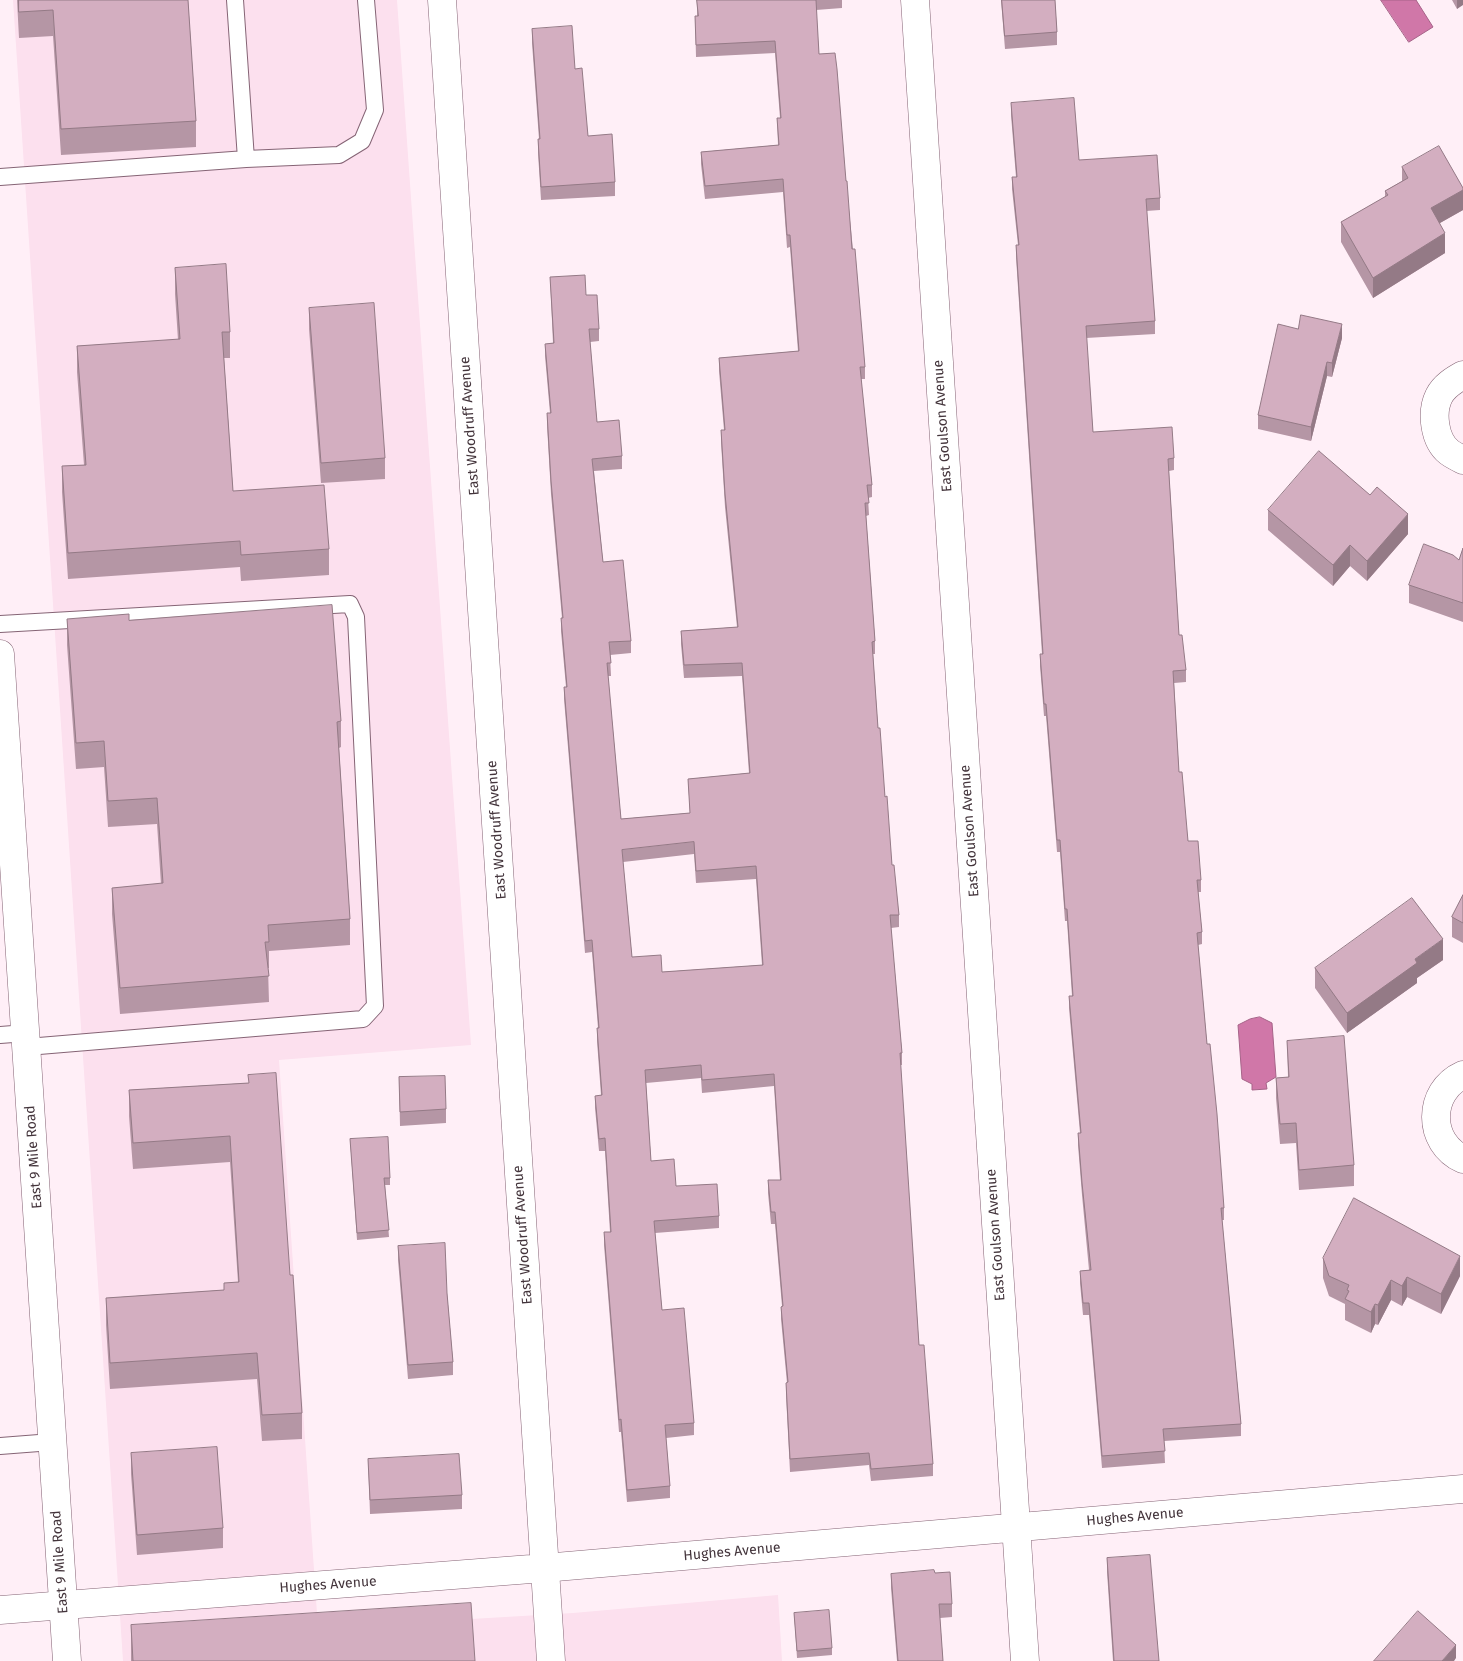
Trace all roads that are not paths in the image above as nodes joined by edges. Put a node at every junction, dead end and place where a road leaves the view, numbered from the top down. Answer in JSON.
{"nodes":[{"id":1,"x":235,"y":0,"type":"edge"},
{"id":2,"x":366,"y":0,"type":"edge"},
{"id":3,"x":442,"y":0,"type":"edge"},
{"id":4,"x":915,"y":0,"type":"edge"},
{"id":5,"x":246,"y":159,"type":"junction"},
{"id":6,"x":0,"y":177,"type":"edge"},
{"id":7,"x":1463,"y":375,"type":"edge"},
{"id":8,"x":1463,"y":460,"type":"edge"},
{"id":9,"x":0,"y":624,"type":"edge"},
{"id":10,"x":0,"y":654,"type":"edge"},
{"id":11,"x":7,"y":858,"type":"edge"},
{"id":12,"x":18,"y":1038,"type":"edge"},
{"id":13,"x":1463,"y":1075,"type":"edge"},
{"id":14,"x":1463,"y":1159,"type":"edge"},
{"id":15,"x":52,"y":1442,"type":"junction"},
{"id":16,"x":0,"y":1446,"type":"edge"},
{"id":17,"x":1463,"y":1489,"type":"edge"},
{"id":18,"x":1016,"y":1527,"type":"junction"},
{"id":19,"x":544,"y":1568,"type":"junction"},
{"id":20,"x":63,"y":1605,"type":"junction"},
{"id":21,"x":0,"y":1610,"type":"edge"},
{"id":22,"x":67,"y":1661,"type":"edge"},
{"id":23,"x":551,"y":1661,"type":"edge"},
{"id":24,"x":1025,"y":1661,"type":"edge"}],
"edges":[{"from":1,"to":5,"type":"lane"},
{"from":2,"to":5,"type":"lane"},
{"from":3,"to":19,"type":"street","name":"East Woodruff Avenue"},
{"from":4,"to":18,"type":"street","name":"East Goulson Avenue"},
{"from":5,"to":6,"type":"lane"},
{"from":7,"to":8,"type":"street"},
{"from":9,"to":12,"type":"lane"},
{"from":10,"to":11,"type":"street","name":"East 9 Mile Road"},
{"from":11,"to":12,"type":"street","name":"East 9 Mile Road"},
{"from":12,"to":15,"type":"street","name":"East 9 Mile Road"},
{"from":13,"to":14,"type":"street"},
{"from":15,"to":16,"type":"lane"},
{"from":15,"to":20,"type":"street","name":"East 9 Mile Road"},
{"from":17,"to":18,"type":"street","name":"Hughes Avenue"},
{"from":18,"to":19,"type":"street","name":"Hughes Avenue"},
{"from":18,"to":24,"type":"street","name":"East Goulson Avenue"},
{"from":19,"to":20,"type":"street","name":"Hughes Avenue"},
{"from":19,"to":23,"type":"street","name":"East Woodruff Avenue"},
{"from":20,"to":21,"type":"street","name":"Hughes Avenue"},
{"from":20,"to":22,"type":"street","name":"East 9 Mile Road"}]}
